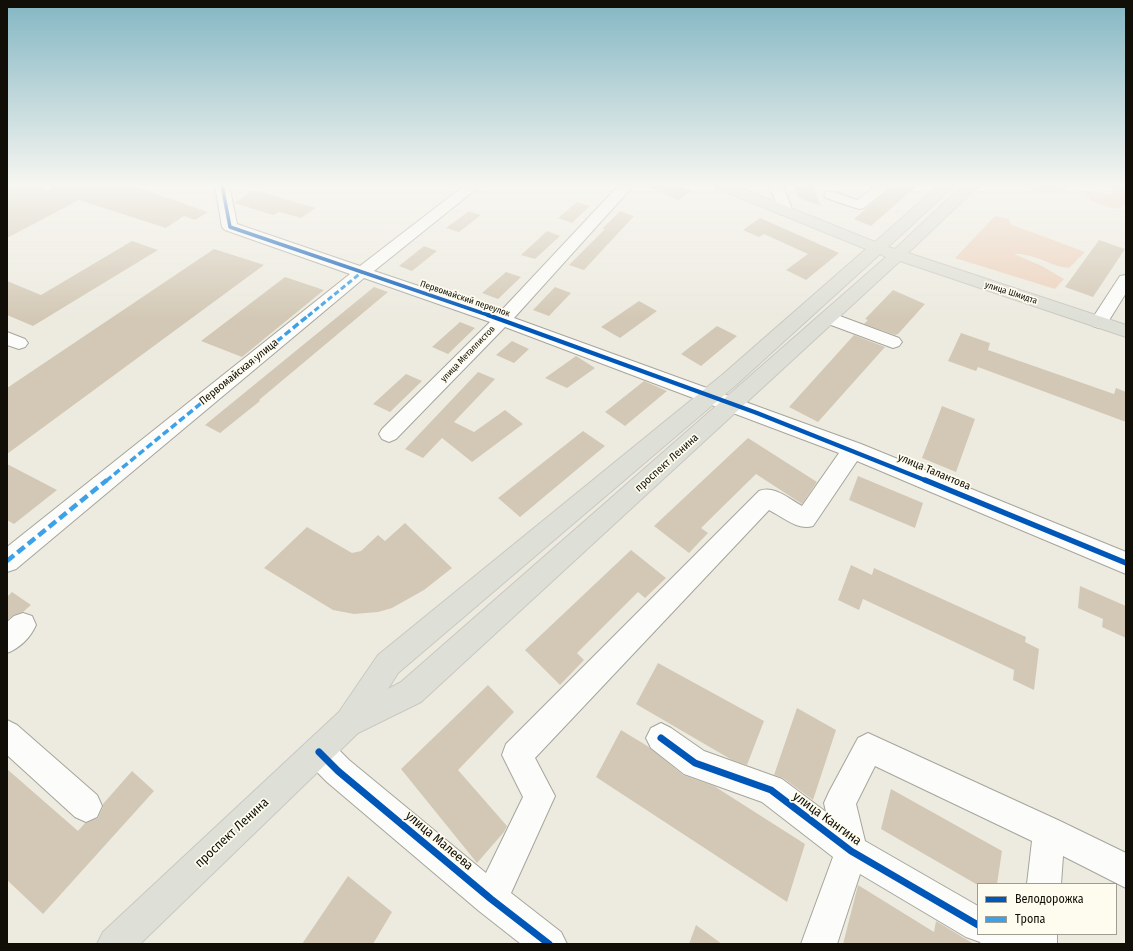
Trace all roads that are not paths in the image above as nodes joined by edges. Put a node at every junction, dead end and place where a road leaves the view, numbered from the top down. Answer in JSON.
{"nodes":[{"id":1,"x":237,"y":229,"type":"edge"},
{"id":2,"x":417,"y":229,"type":"edge"},
{"id":3,"x":581,"y":229,"type":"edge"},
{"id":4,"x":829,"y":229,"type":"edge"},
{"id":5,"x":907,"y":229,"type":"edge"},
{"id":6,"x":915,"y":229,"type":"edge"},
{"id":7,"x":886,"y":252,"type":"junction"},
{"id":8,"x":362,"y":272,"type":"junction"},
{"id":9,"x":1126,"y":280,"type":"edge"},
{"id":10,"x":829,"y":318,"type":"junction"},
{"id":11,"x":502,"y":320,"type":"junction"},
{"id":12,"x":1099,"y":322,"type":"junction"},
{"id":13,"x":1126,"y":331,"type":"edge"},
{"id":14,"x":893,"y":342,"type":"dead end"},
{"id":15,"x":708,"y":396,"type":"junction"},
{"id":16,"x":732,"y":406,"type":"junction"},
{"id":17,"x":389,"y":434,"type":"dead end"},
{"id":18,"x":853,"y":450,"type":"junction"},
{"id":19,"x":7,"y":561,"type":"edge"},
{"id":20,"x":1126,"y":563,"type":"edge"},
{"id":21,"x":349,"y":722,"type":"junction"},
{"id":22,"x":661,"y":738,"type":"dead end"},
{"id":23,"x":10,"y":742,"type":"edge"},
{"id":24,"x":319,"y":752,"type":"junction"},
{"id":25,"x":86,"y":806,"type":"dead end"},
{"id":26,"x":1049,"y":832,"type":"junction"},
{"id":27,"x":851,"y":851,"type":"junction"},
{"id":28,"x":1126,"y":871,"type":"edge"},
{"id":29,"x":1044,"y":883,"type":"edge"},
{"id":30,"x":491,"y":899,"type":"junction"},
{"id":31,"x":977,"y":924,"type":"edge"},
{"id":32,"x":996,"y":935,"type":"edge"},
{"id":33,"x":115,"y":944,"type":"edge"},
{"id":34,"x":549,"y":944,"type":"edge"},
{"id":35,"x":819,"y":944,"type":"edge"},
{"id":36,"x":1011,"y":944,"type":"edge"}],
"edges":[{"from":1,"to":8,"type":"street","name":"Первомайский переулок"},
{"from":2,"to":8,"type":"street","name":"Первомайская улица"},
{"from":3,"to":11,"type":"street","name":"улица Металлистов"},
{"from":4,"to":7,"type":"main road","name":"улица Шмидта"},
{"from":5,"to":7,"type":"main road","name":"проспект Ленина"},
{"from":6,"to":7,"type":"main road","name":"проспект Ленина"},
{"from":7,"to":10,"type":"main road","name":"проспект Ленина"},
{"from":7,"to":12,"type":"main road","name":"улица Шмидта"},
{"from":7,"to":15,"type":"main road","name":"проспект Ленина"},
{"from":8,"to":11,"type":"street","name":"Первомайский переулок"},
{"from":8,"to":19,"type":"street","name":"Первомайская улица"},
{"from":9,"to":12,"type":"street"},
{"from":10,"to":14,"type":"street"},
{"from":10,"to":16,"type":"main road","name":"проспект Ленина"},
{"from":11,"to":15,"type":"street","name":"Первомайский переулок"},
{"from":11,"to":17,"type":"street","name":"улица Металлистов"},
{"from":12,"to":13,"type":"main road","name":"улица Шмидта"},
{"from":15,"to":16,"type":"street","name":"Первомайский переулок"},
{"from":15,"to":21,"type":"main road","name":"проспект Ленина"},
{"from":16,"to":18,"type":"street","name":"улица Талантова"},
{"from":16,"to":21,"type":"main road","name":"проспект Ленина"},
{"from":18,"to":20,"type":"street","name":"улица Талантова"},
{"from":18,"to":30,"type":"street"},
{"from":21,"to":24,"type":"main road","name":"проспект Ленина"},
{"from":22,"to":27,"type":"street","name":"улица Кангина"},
{"from":23,"to":25,"type":"street"},
{"from":24,"to":30,"type":"street","name":"улица Малеева"},
{"from":24,"to":33,"type":"main road","name":"проспект Ленина"},
{"from":26,"to":27,"type":"street"},
{"from":26,"to":28,"type":"street"},
{"from":26,"to":29,"type":"street"},
{"from":27,"to":31,"type":"street","name":"улица Кангина"},
{"from":27,"to":35,"type":"street"},
{"from":30,"to":34,"type":"street","name":"улица Малеева"},
{"from":32,"to":36,"type":"street"}]}
